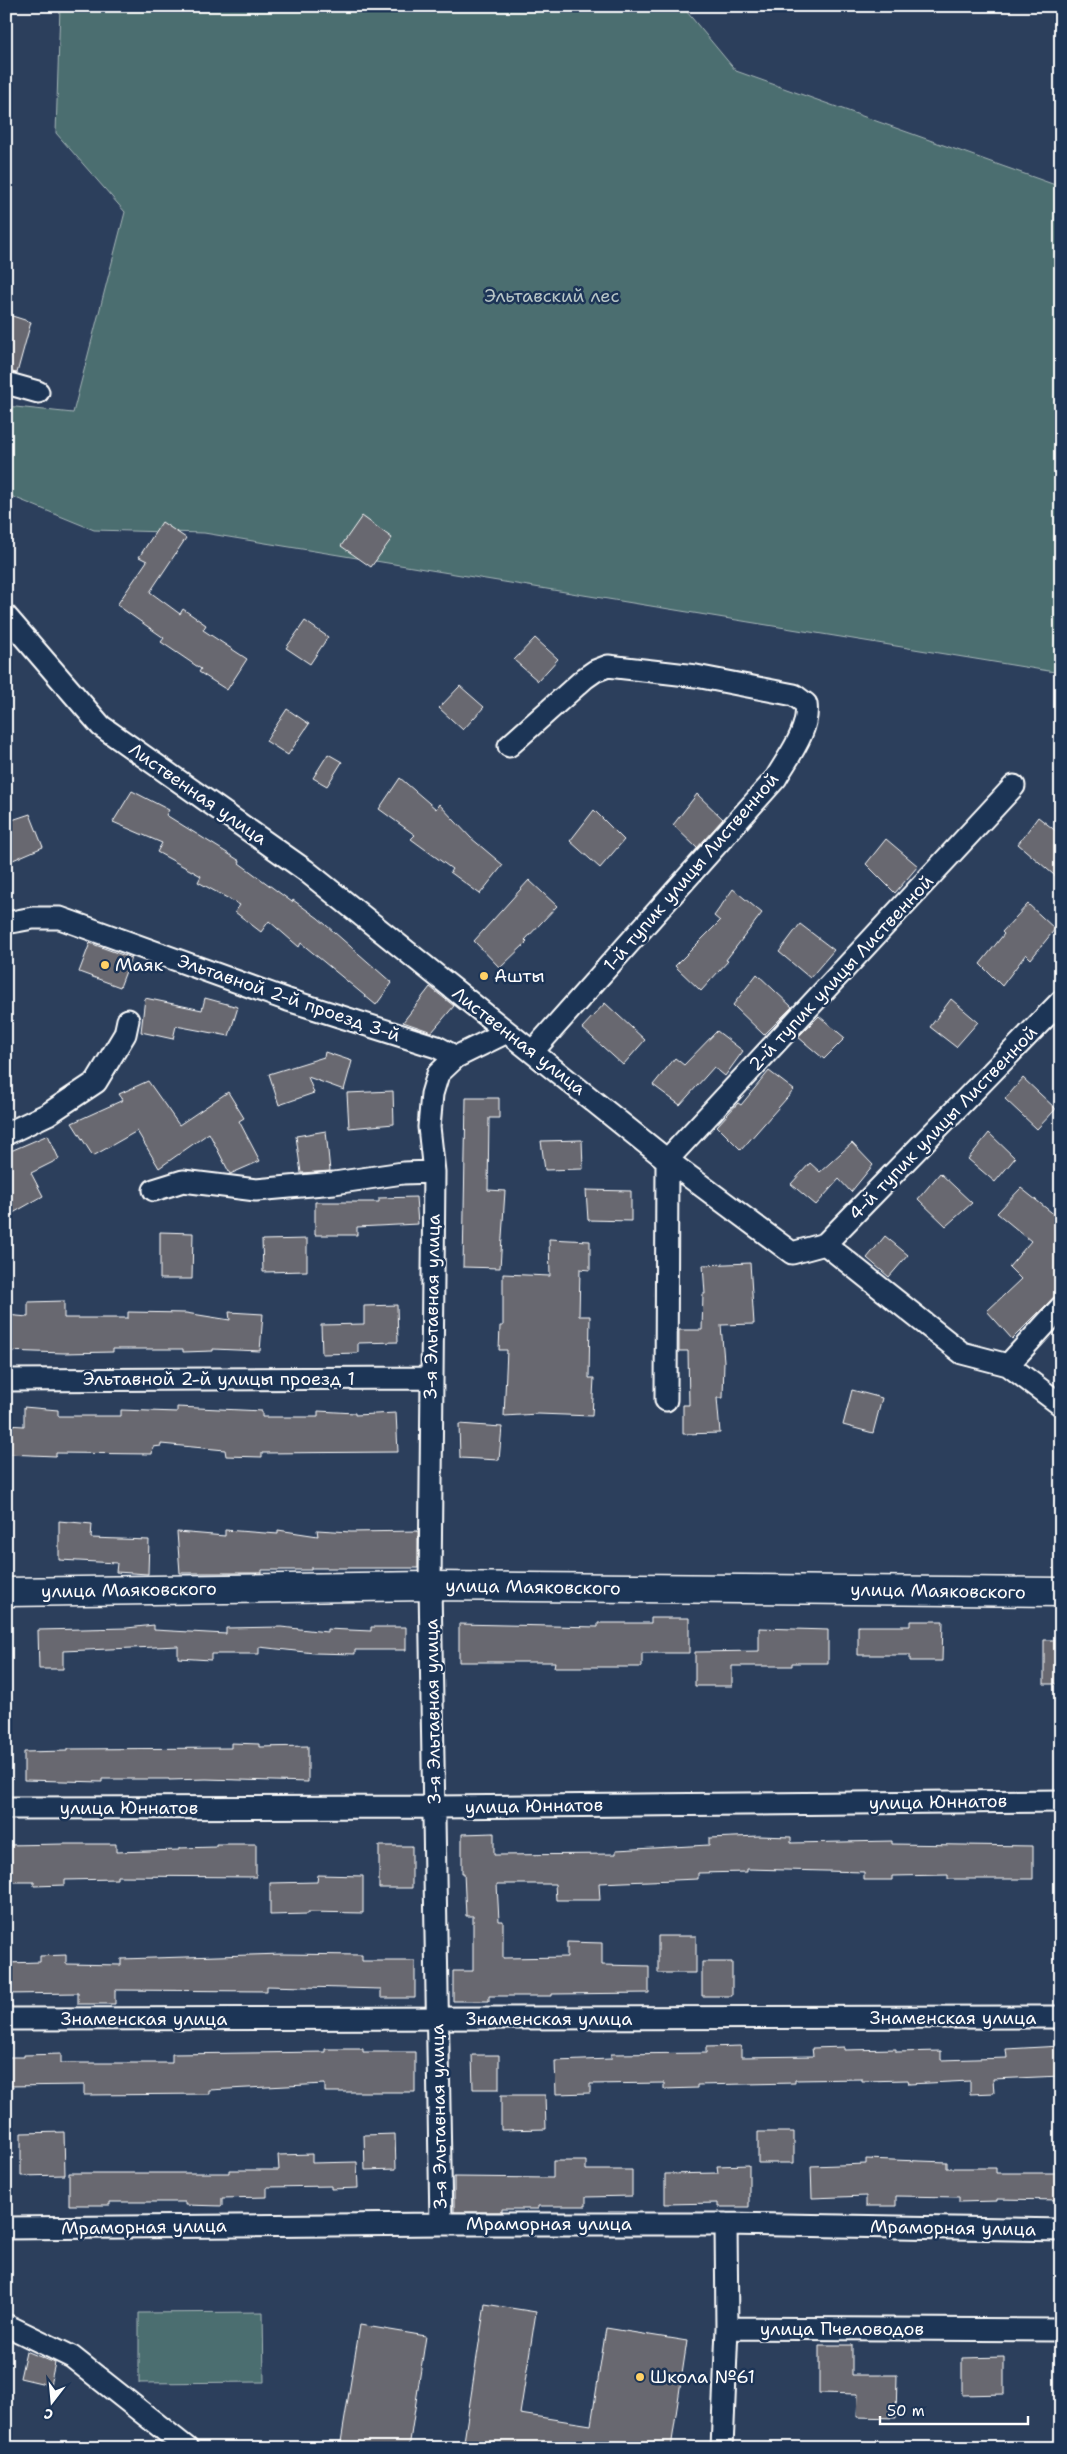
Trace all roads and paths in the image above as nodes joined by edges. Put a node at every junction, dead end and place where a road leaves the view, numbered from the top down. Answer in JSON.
{"nodes":[{"id":1,"x":6,"y":383,"type":"edge"},
{"id":2,"x":38,"y":392,"type":"dead end"},
{"id":3,"x":6,"y":616,"type":"edge"},
{"id":4,"x":509,"y":746,"type":"dead end"},
{"id":5,"x":1014,"y":786,"type":"dead end"},
{"id":6,"x":6,"y":923,"type":"edge"},
{"id":7,"x":1061,"y":1001,"type":"edge"},
{"id":8,"x":128,"y":1020,"type":"dead end"},
{"id":9,"x":507,"y":1032,"type":"junction"},
{"id":10,"x":533,"y":1051,"type":"junction"},
{"id":11,"x":456,"y":1057,"type":"junction"},
{"id":12,"x":6,"y":1134,"type":"edge"},
{"id":13,"x":667,"y":1160,"type":"junction"},
{"id":14,"x":434,"y":1172,"type":"junction"},
{"id":15,"x":154,"y":1190,"type":"dead end"},
{"id":16,"x":825,"y":1244,"type":"junction"},
{"id":17,"x":1061,"y":1307,"type":"edge"},
{"id":18,"x":1008,"y":1365,"type":"junction"},
{"id":19,"x":431,"y":1378,"type":"junction"},
{"id":20,"x":6,"y":1380,"type":"edge"},
{"id":21,"x":666,"y":1400,"type":"dead end"},
{"id":22,"x":1061,"y":1405,"type":"edge"},
{"id":23,"x":430,"y":1586,"type":"junction"},
{"id":24,"x":6,"y":1592,"type":"edge"},
{"id":25,"x":1061,"y":1592,"type":"edge"},
{"id":26,"x":1061,"y":1801,"type":"edge"},
{"id":27,"x":435,"y":1807,"type":"junction"},
{"id":28,"x":6,"y":1808,"type":"edge"},
{"id":29,"x":1061,"y":2017,"type":"edge"},
{"id":30,"x":6,"y":2019,"type":"edge"},
{"id":31,"x":438,"y":2019,"type":"junction"},
{"id":32,"x":441,"y":2224,"type":"junction"},
{"id":33,"x":726,"y":2224,"type":"junction"},
{"id":34,"x":6,"y":2228,"type":"edge"},
{"id":35,"x":1061,"y":2230,"type":"edge"},
{"id":36,"x":6,"y":2325,"type":"edge"},
{"id":37,"x":727,"y":2328,"type":"junction"},
{"id":38,"x":1061,"y":2330,"type":"edge"},
{"id":39,"x":187,"y":2448,"type":"edge"},
{"id":40,"x":722,"y":2448,"type":"edge"}],
"edges":[{"from":1,"to":2,"type":"street"},
{"from":3,"to":9,"type":"street","name":"Лиственная улица"},
{"from":4,"to":10,"type":"street","name":"1-й тупик улицы Лиственной"},
{"from":5,"to":13,"type":"street","name":"2-й тупик улицы Лиственной"},
{"from":6,"to":11,"type":"street","name":"Эльтавной 2-й проезд 3-й"},
{"from":7,"to":16,"type":"street","name":"4-й тупик улицы Лиственной"},
{"from":8,"to":12,"type":"street"},
{"from":9,"to":10,"type":"street","name":"Лиственная улица"},
{"from":9,"to":11,"type":"street","name":"3-я Эльтавная улица"},
{"from":10,"to":13,"type":"street","name":"Лиственная улица"},
{"from":11,"to":14,"type":"street","name":"3-я Эльтавная улица"},
{"from":13,"to":16,"type":"street","name":"Лиственная улица"},
{"from":13,"to":21,"type":"street"},
{"from":14,"to":15,"type":"street"},
{"from":14,"to":19,"type":"street","name":"3-я Эльтавная улица"},
{"from":16,"to":18,"type":"street"},
{"from":17,"to":18,"type":"street"},
{"from":18,"to":22,"type":"street"},
{"from":19,"to":20,"type":"street","name":"Эльтавной 2-й улицы проезд 1"},
{"from":19,"to":23,"type":"street","name":"3-я Эльтавная улица"},
{"from":23,"to":24,"type":"street","name":"улица Маяковского"},
{"from":23,"to":25,"type":"street","name":"улица Маяковского"},
{"from":23,"to":27,"type":"street","name":"3-я Эльтавная улица"},
{"from":26,"to":27,"type":"street","name":"улица Юннатов"},
{"from":27,"to":28,"type":"street","name":"улица Юннатов"},
{"from":27,"to":31,"type":"street","name":"3-я Эльтавная улица"},
{"from":29,"to":31,"type":"street","name":"Знаменская улица"},
{"from":30,"to":31,"type":"street","name":"Знаменская улица"},
{"from":31,"to":32,"type":"street","name":"3-я Эльтавная улица"},
{"from":32,"to":33,"type":"street","name":"Мраморная улица"},
{"from":32,"to":34,"type":"street","name":"Мраморная улица"},
{"from":33,"to":35,"type":"street","name":"Мраморная улица"},
{"from":33,"to":37,"type":"street"},
{"from":36,"to":39,"type":"street"},
{"from":37,"to":38,"type":"street","name":"улица Пчеловодов"},
{"from":37,"to":40,"type":"street"}]}
